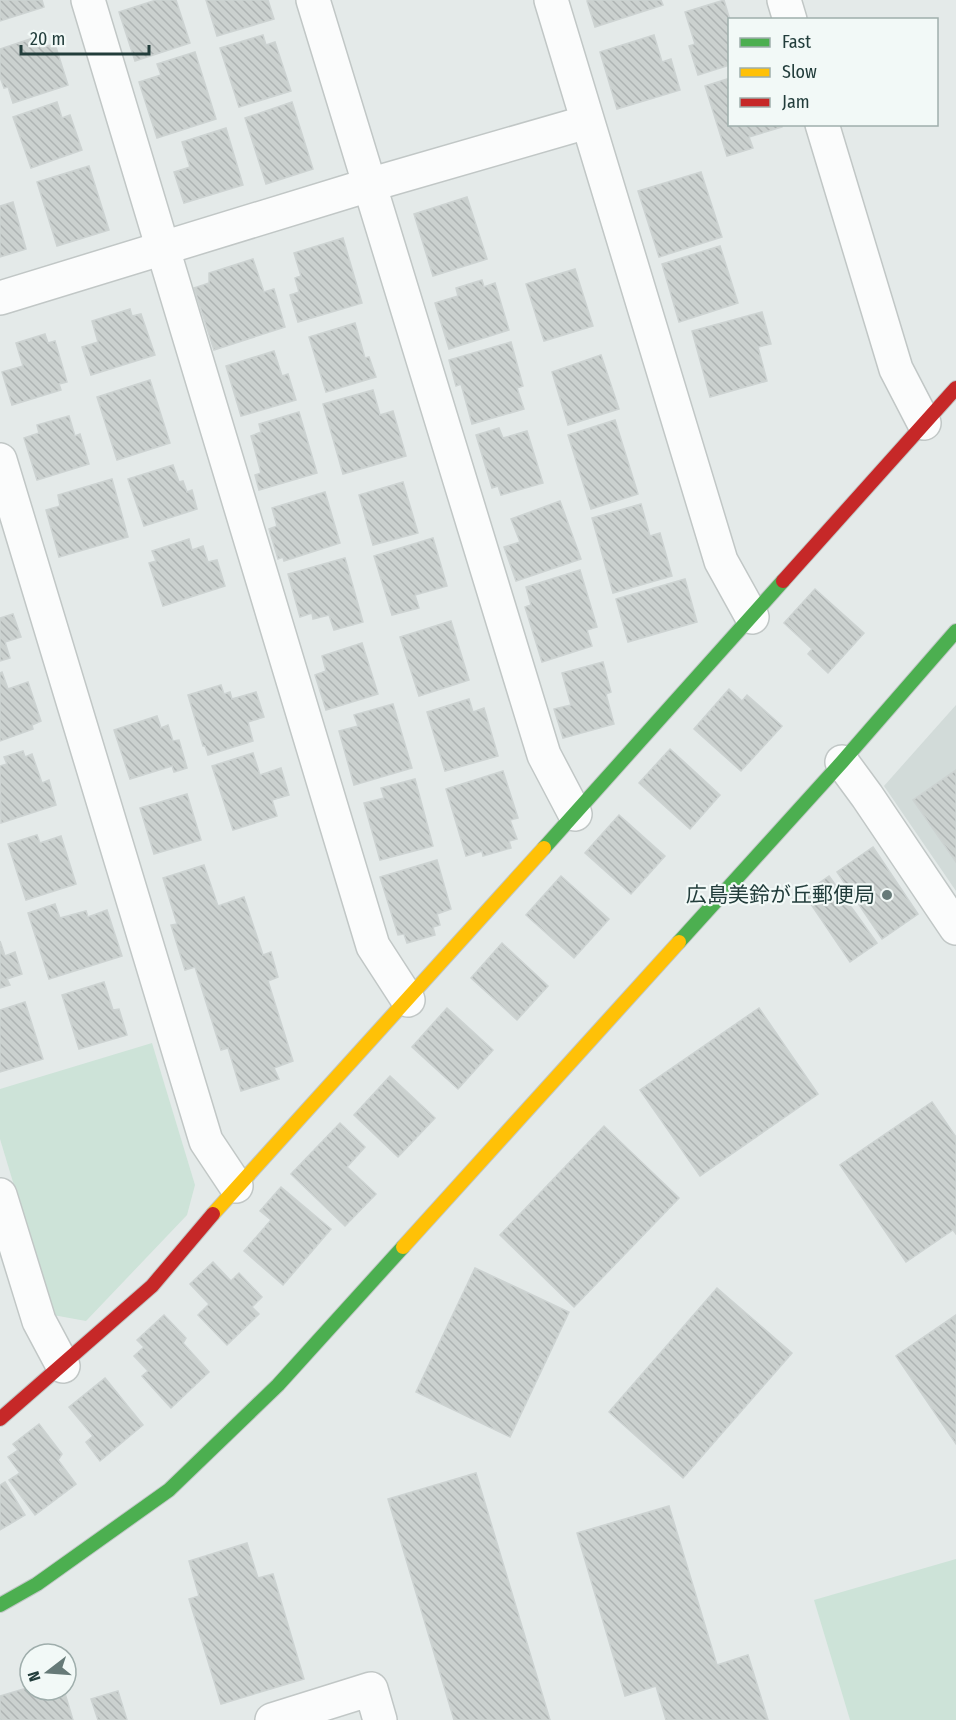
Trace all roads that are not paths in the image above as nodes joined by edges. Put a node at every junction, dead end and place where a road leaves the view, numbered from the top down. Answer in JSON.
{"nodes":[{"id":1,"x":88,"y":0,"type":"edge"},
{"id":2,"x":313,"y":0,"type":"edge"},
{"id":3,"x":550,"y":0,"type":"edge"},
{"id":4,"x":784,"y":0,"type":"edge"},
{"id":5,"x":789,"y":18,"type":"edge"},
{"id":6,"x":587,"y":122,"type":"junction"},
{"id":7,"x":823,"y":126,"type":"edge"},
{"id":8,"x":369,"y":185,"type":"junction"},
{"id":9,"x":163,"y":248,"type":"junction"},
{"id":10,"x":0,"y":298,"type":"edge"},
{"id":11,"x":956,"y":388,"type":"edge"},
{"id":12,"x":924,"y":423,"type":"junction"},
{"id":13,"x":0,"y":460,"type":"edge"},
{"id":14,"x":752,"y":617,"type":"junction"},
{"id":15,"x":956,"y":632,"type":"edge"},
{"id":16,"x":842,"y":762,"type":"junction"},
{"id":17,"x":575,"y":814,"type":"junction"},
{"id":18,"x":956,"y":928,"type":"edge"},
{"id":19,"x":408,"y":1000,"type":"junction"},
{"id":20,"x":236,"y":1186,"type":"junction"},
{"id":21,"x":0,"y":1195,"type":"edge"},
{"id":22,"x":63,"y":1366,"type":"junction"},
{"id":23,"x":0,"y":1419,"type":"edge"},
{"id":24,"x":0,"y":1605,"type":"edge"},
{"id":25,"x":272,"y":1720,"type":"edge"},
{"id":26,"x":380,"y":1720,"type":"edge"}],
"edges":[{"from":1,"to":9,"type":"street"},
{"from":2,"to":8,"type":"street"},
{"from":3,"to":6,"type":"street"},
{"from":4,"to":5,"type":"street"},
{"from":6,"to":8,"type":"street"},
{"from":6,"to":14,"type":"street"},
{"from":7,"to":12,"type":"street"},
{"from":8,"to":9,"type":"street"},
{"from":8,"to":17,"type":"street"},
{"from":9,"to":10,"type":"street"},
{"from":9,"to":19,"type":"street"},
{"from":11,"to":12,"type":"street"},
{"from":12,"to":14,"type":"street"},
{"from":13,"to":20,"type":"street"},
{"from":14,"to":17,"type":"street"},
{"from":15,"to":16,"type":"street"},
{"from":16,"to":18,"type":"street"},
{"from":16,"to":24,"type":"street"},
{"from":17,"to":19,"type":"street"},
{"from":19,"to":20,"type":"street"},
{"from":20,"to":22,"type":"street"},
{"from":21,"to":22,"type":"street"},
{"from":22,"to":23,"type":"street"},
{"from":25,"to":26,"type":"street"}]}
